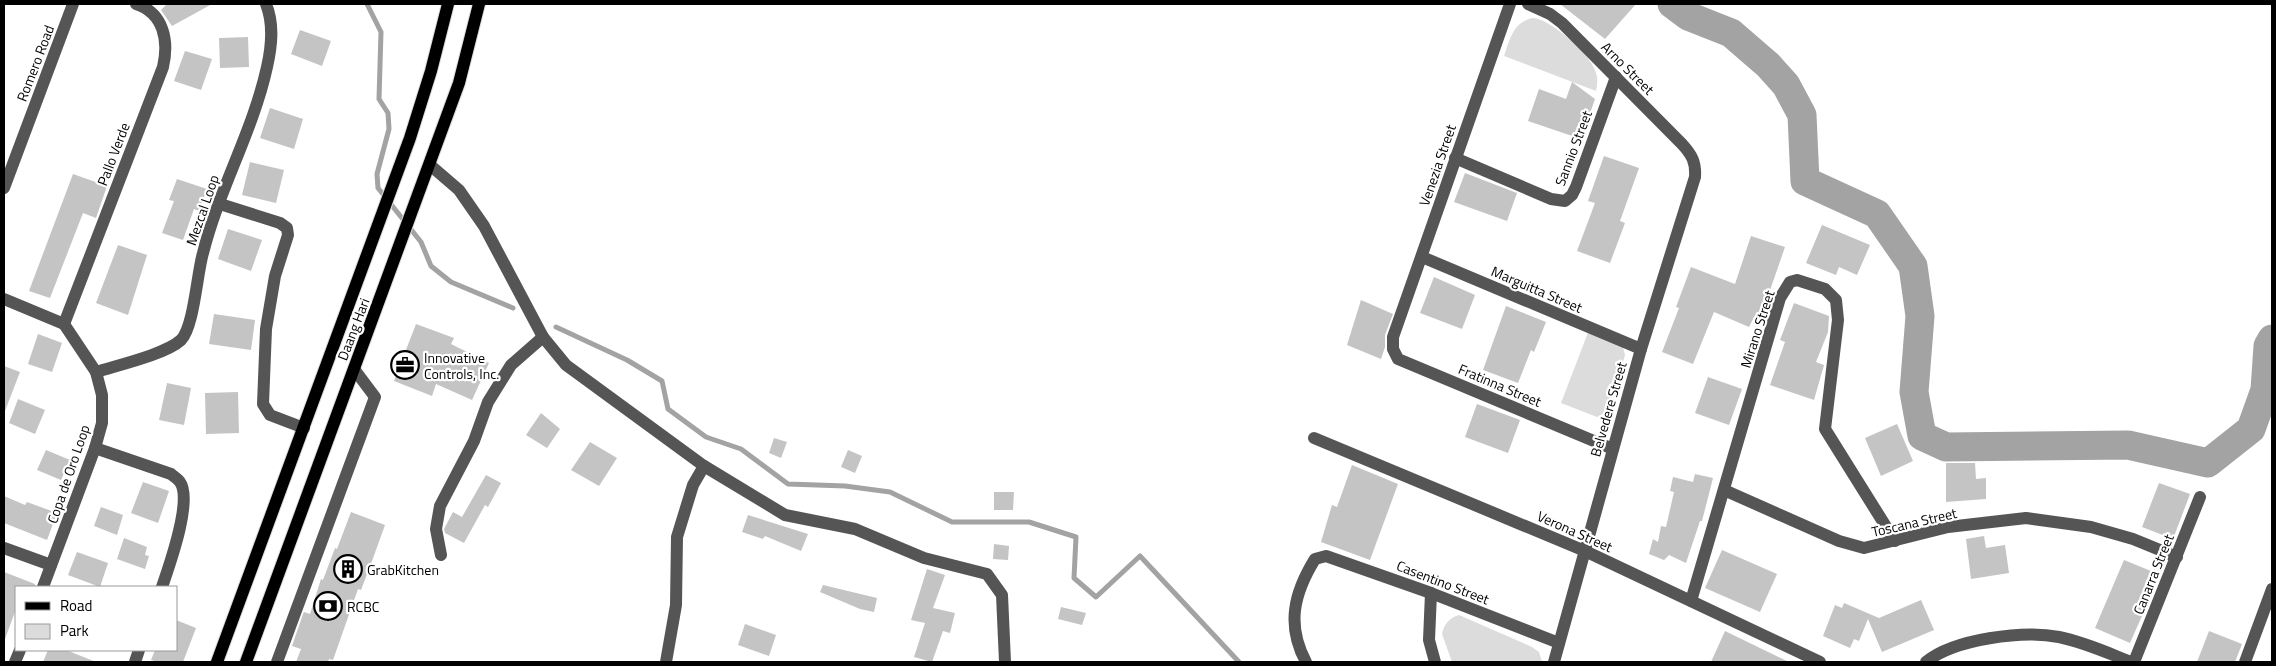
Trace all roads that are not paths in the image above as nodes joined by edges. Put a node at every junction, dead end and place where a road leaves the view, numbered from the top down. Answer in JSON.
{"nodes":[{"id":1,"x":73,"y":4,"type":"edge"},
{"id":2,"x":136,"y":4,"type":"edge"},
{"id":3,"x":266,"y":4,"type":"edge"},
{"id":4,"x":448,"y":4,"type":"edge"},
{"id":5,"x":479,"y":4,"type":"edge"},
{"id":6,"x":1510,"y":4,"type":"edge"},
{"id":7,"x":1528,"y":4,"type":"edge"},
{"id":8,"x":1616,"y":77,"type":"junction"},
{"id":9,"x":1455,"y":158,"type":"junction"},
{"id":10,"x":1696,"y":165,"type":"joint"},
{"id":11,"x":430,"y":166,"type":"junction"},
{"id":12,"x":4,"y":188,"type":"edge"},
{"id":13,"x":220,"y":204,"type":"junction"},
{"id":14,"x":1422,"y":257,"type":"junction"},
{"id":15,"x":4,"y":299,"type":"edge"},
{"id":16,"x":64,"y":324,"type":"junction"},
{"id":17,"x":543,"y":337,"type":"junction"},
{"id":18,"x":1393,"y":337,"type":"joint"},
{"id":19,"x":1641,"y":349,"type":"junction"},
{"id":20,"x":354,"y":368,"type":"junction"},
{"id":21,"x":96,"y":372,"type":"junction"},
{"id":22,"x":304,"y":428,"type":"junction"},
{"id":23,"x":1314,"y":438,"type":"dead end"},
{"id":24,"x":95,"y":448,"type":"junction"},
{"id":25,"x":1613,"y":449,"type":"junction"},
{"id":26,"x":704,"y":466,"type":"junction"},
{"id":27,"x":1724,"y":490,"type":"junction"},
{"id":28,"x":2200,"y":497,"type":"dead end"},
{"id":29,"x":1895,"y":541,"type":"junction"},
{"id":30,"x":4,"y":548,"type":"edge"},
{"id":31,"x":1585,"y":551,"type":"junction"},
{"id":32,"x":441,"y":555,"type":"dead end"},
{"id":33,"x":2176,"y":557,"type":"junction"},
{"id":34,"x":51,"y":565,"type":"junction"},
{"id":35,"x":43,"y":586,"type":"edge"},
{"id":36,"x":162,"y":586,"type":"edge"},
{"id":37,"x":1431,"y":593,"type":"junction"},
{"id":38,"x":2271,"y":596,"type":"edge"},
{"id":39,"x":1691,"y":601,"type":"junction"},
{"id":40,"x":1559,"y":643,"type":"junction"},
{"id":41,"x":217,"y":662,"type":"edge"},
{"id":42,"x":246,"y":662,"type":"edge"},
{"id":43,"x":277,"y":662,"type":"edge"},
{"id":44,"x":666,"y":662,"type":"edge"},
{"id":45,"x":1005,"y":662,"type":"edge"},
{"id":46,"x":1306,"y":662,"type":"edge"},
{"id":47,"x":1434,"y":662,"type":"edge"},
{"id":48,"x":1554,"y":662,"type":"edge"},
{"id":49,"x":1820,"y":662,"type":"edge"},
{"id":50,"x":1926,"y":662,"type":"edge"},
{"id":51,"x":2133,"y":662,"type":"edge"},
{"id":52,"x":2245,"y":662,"type":"edge"}],
"edges":[{"from":1,"to":12,"type":"street","name":"Romero Road"},
{"from":2,"to":16,"type":"street","name":"Pallo Verde"},
{"from":3,"to":13,"type":"street","name":"Mezcal Loop"},
{"from":4,"to":22,"type":"main road","name":"Daang Hari"},
{"from":5,"to":11,"type":"main road","name":"Daang Hari"},
{"from":6,"to":9,"type":"street","name":"Venezia Street"},
{"from":7,"to":8,"type":"street","name":"Arno Street"},
{"from":8,"to":9,"type":"street","name":"Sannio Street"},
{"from":8,"to":10,"type":"street","name":"Arno Street"},
{"from":9,"to":14,"type":"street","name":"Venezia Street"},
{"from":10,"to":19,"type":"street","name":"Belvedere Street"},
{"from":11,"to":17,"type":"street"},
{"from":11,"to":20,"type":"main road","name":"Daang Hari"},
{"from":13,"to":21,"type":"street","name":"Mezcal Loop"},
{"from":13,"to":22,"type":"street"},
{"from":14,"to":18,"type":"street","name":"Venezia Street"},
{"from":14,"to":19,"type":"street","name":"Marguitta Street"},
{"from":15,"to":16,"type":"street"},
{"from":16,"to":21,"type":"street","name":"Copa de Oro Loop"},
{"from":17,"to":26,"type":"street"},
{"from":17,"to":32,"type":"street"},
{"from":18,"to":25,"type":"street","name":"Fratinna Street"},
{"from":19,"to":25,"type":"street","name":"Belvedere Street"},
{"from":20,"to":42,"type":"main road","name":"Daang Hari"},
{"from":20,"to":43,"type":"street"},
{"from":21,"to":24,"type":"street","name":"Copa de Oro Loop"},
{"from":22,"to":41,"type":"main road","name":"Daang Hari"},
{"from":23,"to":31,"type":"street","name":"Verona Street"},
{"from":24,"to":34,"type":"street","name":"Copa de Oro Loop"},
{"from":24,"to":36,"type":"street"},
{"from":25,"to":31,"type":"street","name":"Belvedere Street"},
{"from":26,"to":44,"type":"street"},
{"from":26,"to":45,"type":"street"},
{"from":27,"to":29,"type":"street","name":"Toscana Street"},
{"from":27,"to":29,"type":"street","name":"Mirano Street"},
{"from":27,"to":39,"type":"street","name":"Mirano Street"},
{"from":28,"to":33,"type":"street","name":"Canarra Street"},
{"from":29,"to":33,"type":"street","name":"Toscana Street"},
{"from":30,"to":34,"type":"street"},
{"from":31,"to":39,"type":"street","name":"Verona Street"},
{"from":31,"to":40,"type":"street","name":"Belvedere Street"},
{"from":33,"to":51,"type":"street","name":"Canarra Street"},
{"from":34,"to":35,"type":"street","name":"Copa de Oro Loop"},
{"from":37,"to":40,"type":"street","name":"Casentino Street"},
{"from":37,"to":46,"type":"street","name":"Casentino Street"},
{"from":37,"to":47,"type":"street"},
{"from":38,"to":52,"type":"street"},
{"from":39,"to":49,"type":"street","name":"Verona Street"},
{"from":40,"to":48,"type":"street","name":"Belvedere Street"},
{"from":50,"to":51,"type":"street"}]}
